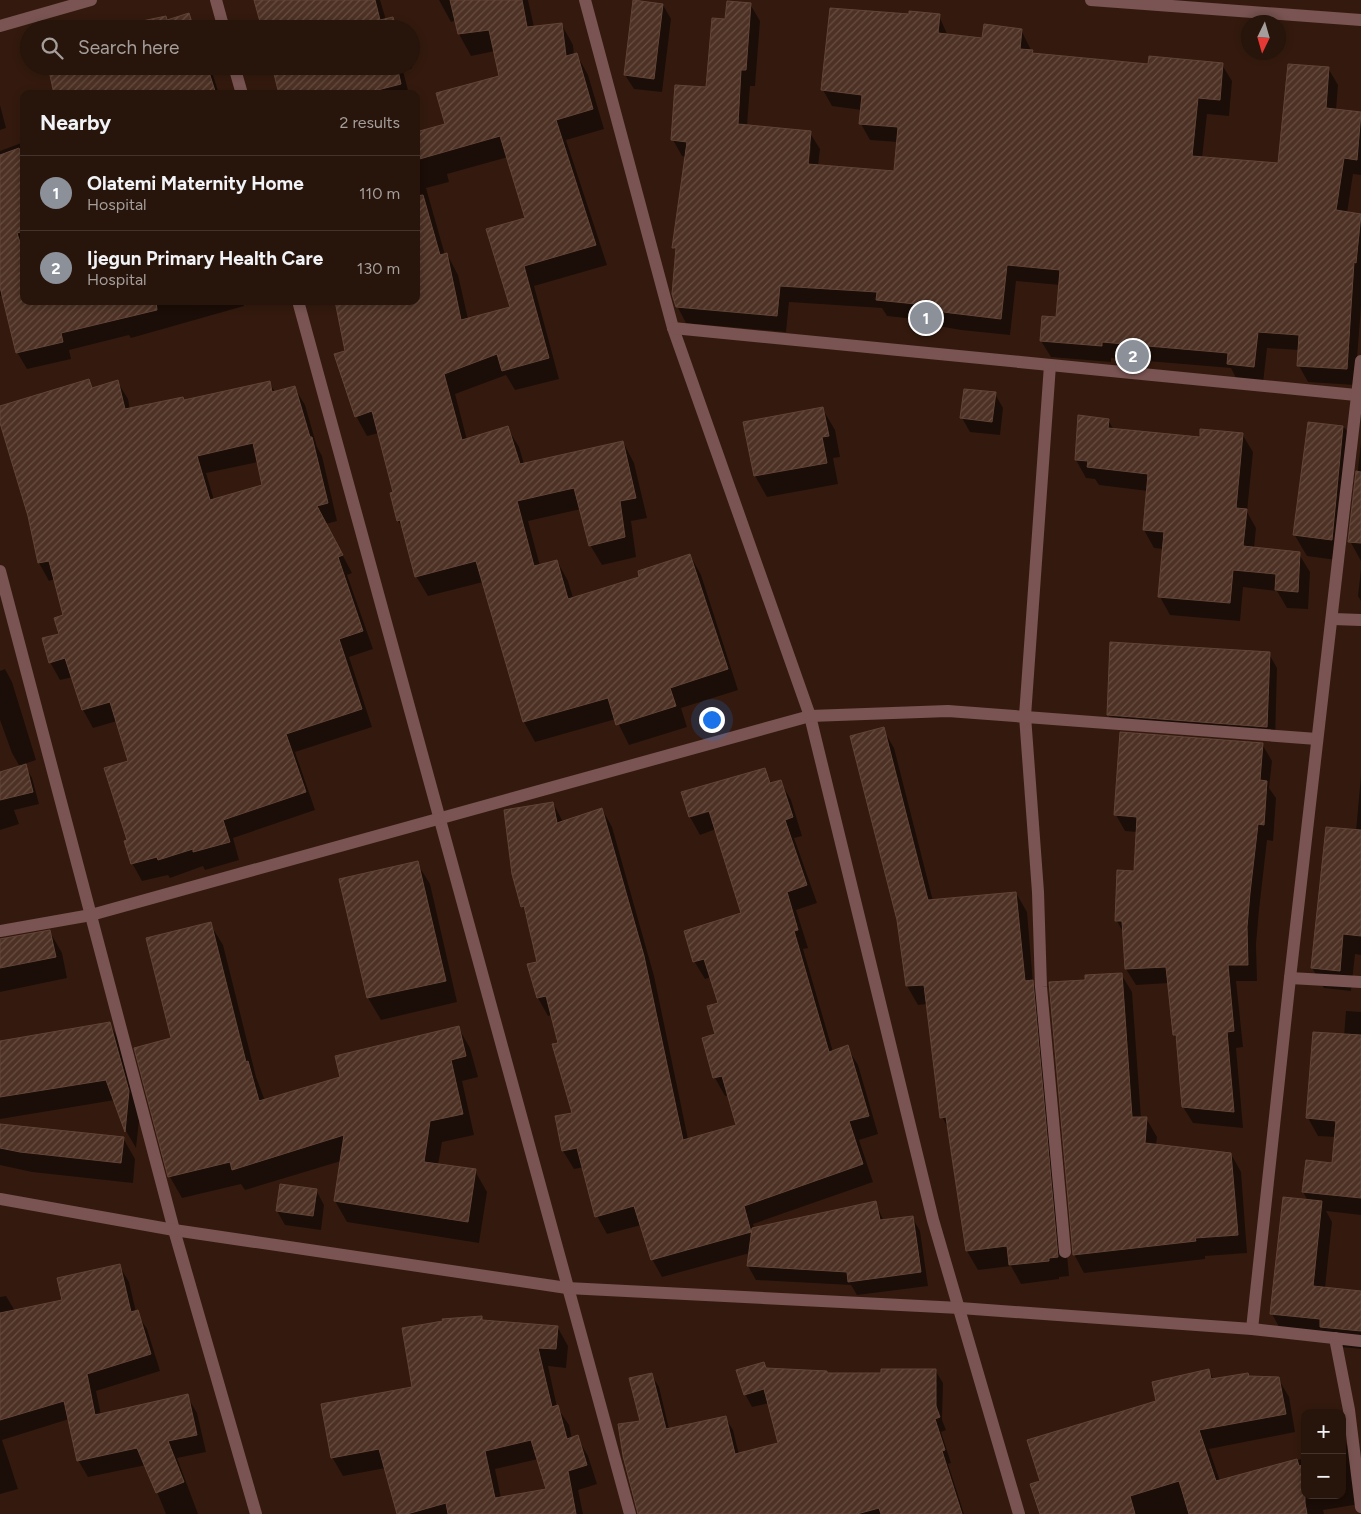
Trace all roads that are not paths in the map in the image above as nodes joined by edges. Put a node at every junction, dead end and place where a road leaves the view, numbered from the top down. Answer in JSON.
{"nodes":[{"id":1,"x":91,"y":0,"type":"edge"},
{"id":2,"x":216,"y":0,"type":"edge"},
{"id":3,"x":585,"y":0,"type":"edge"},
{"id":4,"x":1091,"y":0,"type":"edge"},
{"id":5,"x":20,"y":20,"type":"edge"},
{"id":6,"x":21,"y":20,"type":"edge"},
{"id":7,"x":222,"y":20,"type":"edge"},
{"id":8,"x":1361,"y":20,"type":"edge"},
{"id":9,"x":0,"y":26,"type":"edge"},
{"id":10,"x":237,"y":75,"type":"edge"},
{"id":11,"x":241,"y":90,"type":"edge"},
{"id":12,"x":299,"y":305,"type":"edge"},
{"id":13,"x":673,"y":328,"type":"junction"},
{"id":14,"x":1361,"y":361,"type":"edge"},
{"id":15,"x":1050,"y":365,"type":"junction"},
{"id":16,"x":1356,"y":395,"type":"junction"},
{"id":17,"x":0,"y":571,"type":"edge"},
{"id":18,"x":1333,"y":619,"type":"junction"},
{"id":19,"x":1361,"y":620,"type":"edge"},
{"id":20,"x":810,"y":716,"type":"junction"},
{"id":21,"x":1025,"y":716,"type":"junction"},
{"id":22,"x":1317,"y":739,"type":"junction"},
{"id":23,"x":439,"y":817,"type":"junction"},
{"id":24,"x":91,"y":915,"type":"junction"},
{"id":25,"x":0,"y":931,"type":"edge"},
{"id":26,"x":1290,"y":978,"type":"junction"},
{"id":27,"x":1361,"y":982,"type":"edge"},
{"id":28,"x":0,"y":1199,"type":"edge"},
{"id":29,"x":174,"y":1230,"type":"junction"},
{"id":30,"x":1065,"y":1252,"type":"dead end"},
{"id":31,"x":567,"y":1288,"type":"junction"},
{"id":32,"x":960,"y":1308,"type":"junction"},
{"id":33,"x":1252,"y":1329,"type":"junction"},
{"id":34,"x":1335,"y":1338,"type":"junction"},
{"id":35,"x":1361,"y":1341,"type":"edge"},
{"id":36,"x":1361,"y":1507,"type":"edge"},
{"id":37,"x":256,"y":1514,"type":"edge"},
{"id":38,"x":630,"y":1514,"type":"edge"},
{"id":39,"x":1019,"y":1514,"type":"edge"}],
"edges":[{"from":1,"to":6,"type":"street"},
{"from":2,"to":7,"type":"street"},
{"from":3,"to":13,"type":"street"},
{"from":4,"to":8,"type":"street"},
{"from":5,"to":9,"type":"street"},
{"from":10,"to":11,"type":"street"},
{"from":12,"to":23,"type":"street"},
{"from":13,"to":15,"type":"street"},
{"from":13,"to":20,"type":"street"},
{"from":14,"to":16,"type":"street"},
{"from":15,"to":16,"type":"street"},
{"from":15,"to":21,"type":"street"},
{"from":16,"to":18,"type":"street"},
{"from":17,"to":24,"type":"street"},
{"from":18,"to":19,"type":"street"},
{"from":18,"to":22,"type":"street"},
{"from":20,"to":21,"type":"street"},
{"from":20,"to":23,"type":"street"},
{"from":20,"to":32,"type":"street"},
{"from":21,"to":22,"type":"street"},
{"from":21,"to":30,"type":"street"},
{"from":22,"to":26,"type":"street"},
{"from":23,"to":24,"type":"street"},
{"from":23,"to":31,"type":"street"},
{"from":24,"to":25,"type":"street"},
{"from":24,"to":29,"type":"street"},
{"from":26,"to":27,"type":"street"},
{"from":26,"to":33,"type":"street"},
{"from":28,"to":29,"type":"street"},
{"from":29,"to":31,"type":"street"},
{"from":29,"to":37,"type":"street"},
{"from":31,"to":32,"type":"street"},
{"from":31,"to":38,"type":"street"},
{"from":32,"to":33,"type":"street"},
{"from":32,"to":39,"type":"street"},
{"from":33,"to":34,"type":"street"},
{"from":34,"to":35,"type":"street"},
{"from":34,"to":36,"type":"street"}]}
